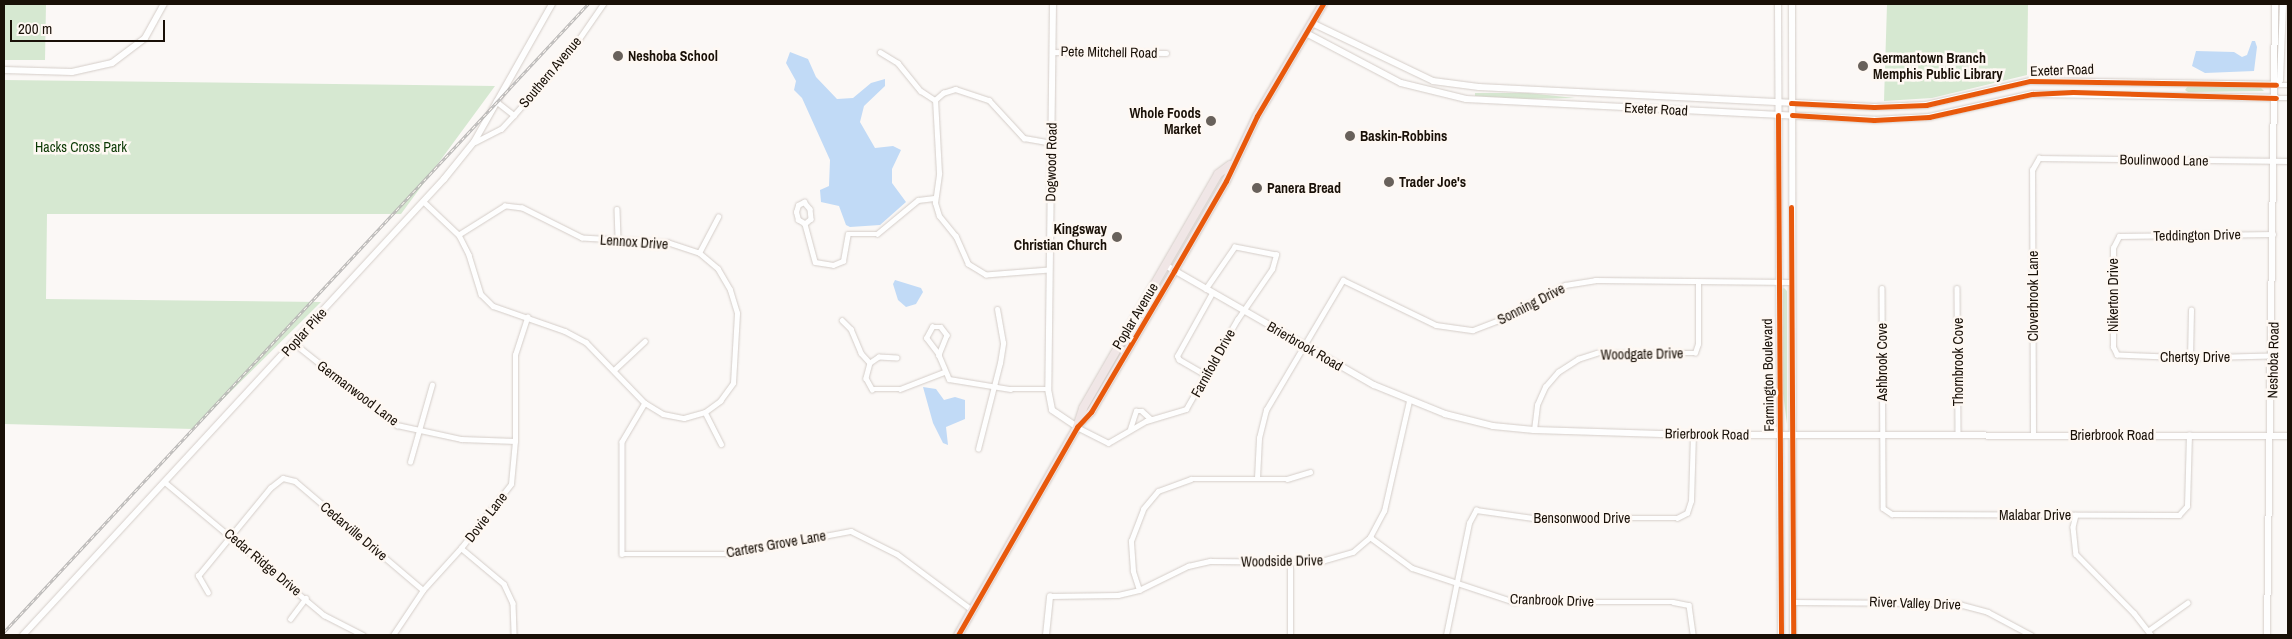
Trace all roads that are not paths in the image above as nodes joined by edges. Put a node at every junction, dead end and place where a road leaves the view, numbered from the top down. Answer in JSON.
{"nodes":[{"id":1,"x":164,"y":4,"type":"edge"},
{"id":2,"x":552,"y":4,"type":"edge"},
{"id":3,"x":603,"y":4,"type":"edge"},
{"id":4,"x":1053,"y":4,"type":"edge"},
{"id":5,"x":1323,"y":4,"type":"edge"},
{"id":6,"x":1778,"y":4,"type":"edge"},
{"id":7,"x":1792,"y":4,"type":"edge"},
{"id":8,"x":2275,"y":4,"type":"edge"},
{"id":9,"x":2284,"y":4,"type":"edge"},
{"id":10,"x":1312,"y":24,"type":"junction"},
{"id":11,"x":1306,"y":33,"type":"junction"},
{"id":12,"x":880,"y":52,"type":"dead end"},
{"id":13,"x":1053,"y":52,"type":"junction"},
{"id":14,"x":1166,"y":53,"type":"dead end"},
{"id":15,"x":4,"y":70,"type":"edge"},
{"id":16,"x":2276,"y":85,"type":"junction"},
{"id":17,"x":2288,"y":85,"type":"edge"},
{"id":18,"x":2276,"y":98,"type":"junction"},
{"id":19,"x":2288,"y":98,"type":"edge"},
{"id":20,"x":496,"y":100,"type":"junction"},
{"id":21,"x":935,"y":100,"type":"junction"},
{"id":22,"x":1778,"y":102,"type":"junction"},
{"id":23,"x":1792,"y":103,"type":"junction"},
{"id":24,"x":514,"y":115,"type":"junction"},
{"id":25,"x":1778,"y":115,"type":"junction"},
{"id":26,"x":1792,"y":115,"type":"junction"},
{"id":27,"x":474,"y":142,"type":"junction"},
{"id":28,"x":1051,"y":143,"type":"junction"},
{"id":29,"x":2039,"y":158,"type":"joint"},
{"id":30,"x":2275,"y":161,"type":"junction"},
{"id":31,"x":2288,"y":161,"type":"edge"},
{"id":32,"x":1230,"y":165,"type":"junction"},
{"id":33,"x":934,"y":198,"type":"junction"},
{"id":34,"x":423,"y":202,"type":"junction"},
{"id":35,"x":617,"y":209,"type":"dead end"},
{"id":36,"x":718,"y":218,"type":"dead end"},
{"id":37,"x":805,"y":224,"type":"junction"},
{"id":38,"x":2275,"y":234,"type":"junction"},
{"id":39,"x":459,"y":235,"type":"junction"},
{"id":40,"x":2119,"y":236,"type":"joint"},
{"id":41,"x":618,"y":240,"type":"junction"},
{"id":42,"x":699,"y":253,"type":"junction"},
{"id":43,"x":1165,"y":265,"type":"junction"},
{"id":44,"x":1050,"y":270,"type":"junction"},
{"id":45,"x":1174,"y":271,"type":"junction"},
{"id":46,"x":1778,"y":282,"type":"junction"},
{"id":47,"x":1790,"y":282,"type":"junction"},
{"id":48,"x":1698,"y":283,"type":"junction"},
{"id":49,"x":1882,"y":288,"type":"dead end"},
{"id":50,"x":1957,"y":288,"type":"dead end"},
{"id":51,"x":1209,"y":291,"type":"junction"},
{"id":52,"x":997,"y":310,"type":"dead end"},
{"id":53,"x":2191,"y":310,"type":"dead end"},
{"id":54,"x":1243,"y":311,"type":"junction"},
{"id":55,"x":527,"y":317,"type":"junction"},
{"id":56,"x":842,"y":320,"type":"dead end"},
{"id":57,"x":645,"y":341,"type":"dead end"},
{"id":58,"x":294,"y":343,"type":"junction"},
{"id":59,"x":1303,"y":346,"type":"junction"},
{"id":60,"x":939,"y":355,"type":"junction"},
{"id":61,"x":2118,"y":355,"type":"joint"},
{"id":62,"x":2273,"y":356,"type":"junction"},
{"id":63,"x":897,"y":358,"type":"dead end"},
{"id":64,"x":2190,"y":358,"type":"junction"},
{"id":65,"x":870,"y":364,"type":"junction"},
{"id":66,"x":614,"y":370,"type":"junction"},
{"id":67,"x":944,"y":372,"type":"junction"},
{"id":68,"x":1205,"y":375,"type":"junction"},
{"id":69,"x":432,"y":385,"type":"dead end"},
{"id":70,"x":995,"y":386,"type":"junction"},
{"id":71,"x":1048,"y":388,"type":"junction"},
{"id":72,"x":1409,"y":401,"type":"junction"},
{"id":73,"x":644,"y":403,"type":"junction"},
{"id":74,"x":705,"y":412,"type":"junction"},
{"id":75,"x":1151,"y":419,"type":"junction"},
{"id":76,"x":1077,"y":427,"type":"junction"},
{"id":77,"x":1130,"y":429,"type":"junction"},
{"id":78,"x":420,"y":430,"type":"junction"},
{"id":79,"x":1534,"y":430,"type":"junction"},
{"id":80,"x":1693,"y":434,"type":"junction"},
{"id":81,"x":1780,"y":434,"type":"junction"},
{"id":82,"x":1791,"y":434,"type":"junction"},
{"id":83,"x":1881,"y":435,"type":"junction"},
{"id":84,"x":1958,"y":435,"type":"junction"},
{"id":85,"x":2189,"y":435,"type":"junction"},
{"id":86,"x":2033,"y":436,"type":"junction"},
{"id":87,"x":2271,"y":436,"type":"junction"},
{"id":88,"x":2288,"y":436,"type":"edge"},
{"id":89,"x":515,"y":441,"type":"junction"},
{"id":90,"x":721,"y":444,"type":"dead end"},
{"id":91,"x":978,"y":449,"type":"dead end"},
{"id":92,"x":410,"y":462,"type":"dead end"},
{"id":93,"x":1310,"y":472,"type":"dead end"},
{"id":94,"x":1258,"y":478,"type":"junction"},
{"id":95,"x":166,"y":483,"type":"junction"},
{"id":96,"x":2076,"y":515,"type":"junction"},
{"id":97,"x":231,"y":535,"type":"junction"},
{"id":98,"x":1370,"y":537,"type":"junction"},
{"id":99,"x":461,"y":548,"type":"junction"},
{"id":100,"x":1290,"y":562,"type":"junction"},
{"id":101,"x":1457,"y":583,"type":"junction"},
{"id":102,"x":423,"y":590,"type":"junction"},
{"id":103,"x":1139,"y":590,"type":"junction"},
{"id":104,"x":208,"y":593,"type":"dead end"},
{"id":105,"x":1050,"y":596,"type":"joint"},
{"id":106,"x":306,"y":598,"type":"junction"},
{"id":107,"x":1781,"y":602,"type":"junction"},
{"id":108,"x":1793,"y":602,"type":"junction"},
{"id":109,"x":2187,"y":603,"type":"dead end"},
{"id":110,"x":972,"y":610,"type":"junction"},
{"id":111,"x":290,"y":619,"type":"dead end"},
{"id":112,"x":2150,"y":633,"type":"edge"},
{"id":113,"x":354,"y":634,"type":"edge"},
{"id":114,"x":23,"y":635,"type":"edge"},
{"id":115,"x":363,"y":635,"type":"edge"},
{"id":116,"x":393,"y":635,"type":"edge"},
{"id":117,"x":514,"y":635,"type":"edge"},
{"id":118,"x":958,"y":635,"type":"edge"},
{"id":119,"x":1046,"y":635,"type":"edge"},
{"id":120,"x":1290,"y":635,"type":"edge"},
{"id":121,"x":1446,"y":635,"type":"edge"},
{"id":122,"x":1693,"y":635,"type":"edge"},
{"id":123,"x":1781,"y":635,"type":"edge"},
{"id":124,"x":1793,"y":635,"type":"edge"},
{"id":125,"x":2031,"y":635,"type":"edge"},
{"id":126,"x":2268,"y":635,"type":"edge"}],
"edges":[{"from":1,"to":15,"type":"street"},
{"from":2,"to":20,"type":"street","name":"Poplar Pike"},
{"from":3,"to":24,"type":"street","name":"Southern Avenue"},
{"from":4,"to":13,"type":"street","name":"Dogwood Road"},
{"from":5,"to":10,"type":"main road","name":"Poplar Avenue"},
{"from":6,"to":22,"type":"street","name":"Farmington Boulevard"},
{"from":7,"to":23,"type":"street","name":"Farmington Boulevard"},
{"from":8,"to":16,"type":"street","name":"Neshoba Road"},
{"from":9,"to":16,"type":"street","name":"Neshoba Road"},
{"from":10,"to":11,"type":"main road","name":"Poplar Avenue"},
{"from":10,"to":22,"type":"street","name":"Exeter Road"},
{"from":11,"to":25,"type":"street","name":"Exeter Road"},
{"from":11,"to":32,"type":"main road","name":"Poplar Avenue"},
{"from":12,"to":21,"type":"street"},
{"from":13,"to":14,"type":"street","name":"Pete Mitchell Road"},
{"from":13,"to":28,"type":"street","name":"Dogwood Road"},
{"from":16,"to":17,"type":"street","name":"Exeter Road"},
{"from":16,"to":18,"type":"street","name":"Neshoba Road"},
{"from":16,"to":23,"type":"street","name":"Exeter Road"},
{"from":18,"to":19,"type":"street","name":"Exeter Road"},
{"from":18,"to":26,"type":"street","name":"Exeter Road"},
{"from":18,"to":30,"type":"street","name":"Neshoba Road"},
{"from":20,"to":24,"type":"street","name":"Southern Avenue"},
{"from":20,"to":27,"type":"street","name":"Poplar Pike"},
{"from":21,"to":28,"type":"street"},
{"from":21,"to":33,"type":"street"},
{"from":22,"to":23,"type":"street","name":"Exeter Road"},
{"from":22,"to":25,"type":"street","name":"Farmington Boulevard"},
{"from":23,"to":26,"type":"street","name":"Farmington Boulevard"},
{"from":24,"to":27,"type":"street","name":"Southern Avenue"},
{"from":25,"to":26,"type":"street","name":"Exeter Road"},
{"from":25,"to":46,"type":"street","name":"Farmington Boulevard"},
{"from":26,"to":47,"type":"street","name":"Farmington Boulevard"},
{"from":27,"to":34,"type":"street","name":"Poplar Pike"},
{"from":28,"to":44,"type":"street","name":"Dogwood Road"},
{"from":29,"to":30,"type":"street","name":"Boulinwood Lane"},
{"from":29,"to":86,"type":"street","name":"Cloverbrook Lane"},
{"from":30,"to":31,"type":"street","name":"Boulinwood Lane"},
{"from":30,"to":38,"type":"street","name":"Neshoba Road"},
{"from":32,"to":43,"type":"main road","name":"Poplar Avenue"},
{"from":32,"to":45,"type":"main road","name":"Poplar Avenue"},
{"from":33,"to":37,"type":"street"},
{"from":33,"to":44,"type":"street"},
{"from":34,"to":39,"type":"street"},
{"from":34,"to":58,"type":"street","name":"Poplar Pike"},
{"from":35,"to":41,"type":"street"},
{"from":36,"to":42,"type":"street"},
{"from":37,"to":37,"type":"street"},
{"from":38,"to":40,"type":"street","name":"Teddington Drive"},
{"from":38,"to":62,"type":"street","name":"Neshoba Road"},
{"from":39,"to":41,"type":"street","name":"Lennox Drive"},
{"from":39,"to":55,"type":"street"},
{"from":40,"to":61,"type":"street","name":"Nikerton Drive"},
{"from":41,"to":42,"type":"street","name":"Lennox Drive"},
{"from":42,"to":74,"type":"street","name":"Lennox Drive"},
{"from":43,"to":45,"type":"street","name":"Brierbrook Road"},
{"from":43,"to":76,"type":"main road","name":"Poplar Avenue"},
{"from":44,"to":71,"type":"street","name":"Dogwood Road"},
{"from":45,"to":51,"type":"street","name":"Brierbrook Road"},
{"from":45,"to":76,"type":"main road","name":"Poplar Avenue"},
{"from":46,"to":47,"type":"street","name":"Sonning Drive"},
{"from":46,"to":48,"type":"street","name":"Sonning Drive"},
{"from":46,"to":81,"type":"street","name":"Farmington Boulevard"},
{"from":47,"to":82,"type":"street","name":"Farmington Boulevard"},
{"from":48,"to":59,"type":"street","name":"Sonning Drive"},
{"from":48,"to":79,"type":"street","name":"Woodgate Drive"},
{"from":49,"to":83,"type":"street","name":"Ashbrook Cove"},
{"from":50,"to":84,"type":"street","name":"Thornbrook Cove"},
{"from":51,"to":54,"type":"street","name":"Brierbrook Road"},
{"from":51,"to":54,"type":"street","name":"Farnifold Drive"},
{"from":51,"to":68,"type":"street"},
{"from":52,"to":70,"type":"street"},
{"from":53,"to":64,"type":"street"},
{"from":54,"to":59,"type":"street","name":"Brierbrook Road"},
{"from":54,"to":68,"type":"street","name":"Farnifold Drive"},
{"from":55,"to":66,"type":"street"},
{"from":55,"to":89,"type":"street","name":"Dovie Lane"},
{"from":56,"to":65,"type":"street"},
{"from":57,"to":66,"type":"street"},
{"from":58,"to":78,"type":"street","name":"Germanwood Lane"},
{"from":58,"to":95,"type":"street","name":"Poplar Pike"},
{"from":59,"to":72,"type":"street","name":"Brierbrook Road"},
{"from":59,"to":94,"type":"street"},
{"from":60,"to":60,"type":"street"},
{"from":60,"to":67,"type":"street"},
{"from":61,"to":64,"type":"street","name":"Chertsy Drive"},
{"from":62,"to":64,"type":"street","name":"Chertsy Drive"},
{"from":62,"to":87,"type":"street","name":"Neshoba Road"},
{"from":63,"to":65,"type":"street"},
{"from":65,"to":67,"type":"street"},
{"from":66,"to":73,"type":"street"},
{"from":67,"to":70,"type":"street"},
{"from":68,"to":75,"type":"street","name":"Farnifold Drive"},
{"from":69,"to":78,"type":"street"},
{"from":70,"to":71,"type":"street"},
{"from":70,"to":91,"type":"street"},
{"from":71,"to":76,"type":"street","name":"Dogwood Road"},
{"from":72,"to":79,"type":"street","name":"Brierbrook Road"},
{"from":72,"to":98,"type":"street","name":"Woodside Drive"},
{"from":73,"to":74,"type":"street"},
{"from":73,"to":110,"type":"street","name":"Carters Grove Lane"},
{"from":74,"to":90,"type":"street"},
{"from":75,"to":77,"type":"street","name":"Farnifold Drive"},
{"from":75,"to":77,"type":"street","name":"Farnifold Drive"},
{"from":76,"to":77,"type":"street","name":"Farnifold Drive"},
{"from":76,"to":110,"type":"main road","name":"Poplar Avenue"},
{"from":78,"to":89,"type":"street","name":"Germanwood Lane"},
{"from":78,"to":92,"type":"street"},
{"from":79,"to":80,"type":"street","name":"Brierbrook Road"},
{"from":80,"to":81,"type":"street","name":"Brierbrook Road"},
{"from":80,"to":101,"type":"street","name":"Bensonwood Drive"},
{"from":81,"to":82,"type":"street","name":"Brierbrook Road"},
{"from":81,"to":107,"type":"street","name":"Farmington Boulevard"},
{"from":82,"to":83,"type":"street","name":"Brierbrook Road"},
{"from":82,"to":108,"type":"street","name":"Farmington Boulevard"},
{"from":83,"to":84,"type":"street","name":"Brierbrook Road"},
{"from":83,"to":96,"type":"street","name":"Malabar Drive"},
{"from":84,"to":86,"type":"street","name":"Brierbrook Road"},
{"from":85,"to":86,"type":"street","name":"Brierbrook Road"},
{"from":85,"to":87,"type":"street","name":"Brierbrook Road"},
{"from":85,"to":96,"type":"street","name":"Malabar Drive"},
{"from":87,"to":88,"type":"street","name":"Brierbrook Road"},
{"from":87,"to":126,"type":"street","name":"Neshoba Road"},
{"from":89,"to":99,"type":"street","name":"Dovie Lane"},
{"from":93,"to":94,"type":"street"},
{"from":94,"to":103,"type":"street"},
{"from":95,"to":97,"type":"street","name":"Cedar Ridge Drive"},
{"from":95,"to":114,"type":"street","name":"Poplar Pike"},
{"from":96,"to":112,"type":"street"},
{"from":97,"to":102,"type":"street","name":"Cedarville Drive"},
{"from":97,"to":104,"type":"street"},
{"from":97,"to":106,"type":"street","name":"Cedar Ridge Drive"},
{"from":98,"to":100,"type":"street","name":"Woodside Drive"},
{"from":98,"to":101,"type":"street","name":"Cranbrook Drive"},
{"from":99,"to":102,"type":"street","name":"Dovie Lane"},
{"from":99,"to":117,"type":"street"},
{"from":100,"to":103,"type":"street","name":"Woodside Drive"},
{"from":100,"to":120,"type":"street"},
{"from":101,"to":121,"type":"street"},
{"from":101,"to":122,"type":"street","name":"Cranbrook Drive"},
{"from":102,"to":116,"type":"street","name":"Dovie Lane"},
{"from":103,"to":105,"type":"street","name":"Woodside Drive"},
{"from":105,"to":119,"type":"street"},
{"from":106,"to":111,"type":"street"},
{"from":106,"to":113,"type":"street","name":"Cedar Ridge Drive"},
{"from":107,"to":108,"type":"street"},
{"from":107,"to":123,"type":"street","name":"Farmington Boulevard"},
{"from":108,"to":124,"type":"street","name":"Farmington Boulevard"},
{"from":108,"to":125,"type":"street","name":"River Valley Drive"},
{"from":109,"to":112,"type":"street"},
{"from":110,"to":118,"type":"main road","name":"Poplar Avenue"},
{"from":113,"to":115,"type":"street","name":"Cedar Ridge Drive"}]}
